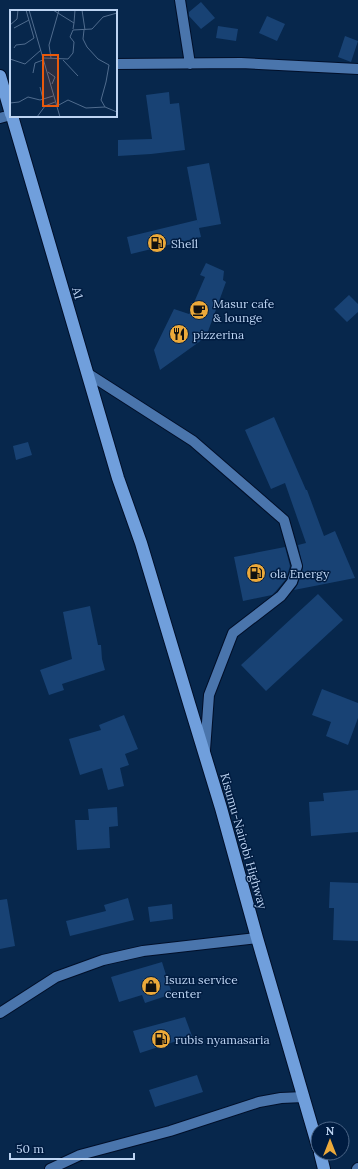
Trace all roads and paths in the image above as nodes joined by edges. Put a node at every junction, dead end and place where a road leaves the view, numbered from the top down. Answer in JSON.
{"nodes":[{"id":1,"x":180,"y":0,"type":"edge"},
{"id":2,"x":117,"y":64,"type":"edge"},
{"id":3,"x":190,"y":64,"type":"junction"},
{"id":4,"x":358,"y":69,"type":"edge"},
{"id":5,"x":4,"y":80,"type":"edge"},
{"id":6,"x":10,"y":110,"type":"edge"},
{"id":7,"x":10,"y":115,"type":"edge"},
{"id":8,"x":12,"y":117,"type":"edge"},
{"id":9,"x":0,"y":118,"type":"edge"},
{"id":10,"x":87,"y":373,"type":"junction"},
{"id":11,"x":141,"y":543,"type":"joint"},
{"id":12,"x":205,"y":754,"type":"junction"},
{"id":13,"x":257,"y":938,"type":"junction"},
{"id":14,"x":0,"y":1014,"type":"edge"},
{"id":15,"x":304,"y":1097,"type":"junction"},
{"id":16,"x":311,"y":1121,"type":"edge"},
{"id":17,"x":50,"y":1169,"type":"edge"}],
"edges":[{"from":1,"to":3,"type":"street"},
{"from":2,"to":3,"type":"street"},
{"from":3,"to":4,"type":"street"},
{"from":5,"to":6,"type":"highway","name":"A1","number":"A1"},
{"from":7,"to":9,"type":"street"},
{"from":8,"to":10,"type":"highway","name":"A1","number":"A1"},
{"from":10,"to":11,"type":"highway","name":"A1","number":"A1"},
{"from":10,"to":12,"type":"street"},
{"from":11,"to":12,"type":"highway","name":"Kisumu-Nairobi Highway","number":"A1"},
{"from":12,"to":13,"type":"highway","name":"Kisumu-Nairobi Highway","number":"A1"},
{"from":13,"to":14,"type":"street"},
{"from":13,"to":15,"type":"highway","name":"Kisumu-Nairobi Highway","number":"A1"},
{"from":15,"to":16,"type":"highway","name":"Kisumu-Nairobi Highway","number":"A1"},
{"from":15,"to":17,"type":"street"}]}
